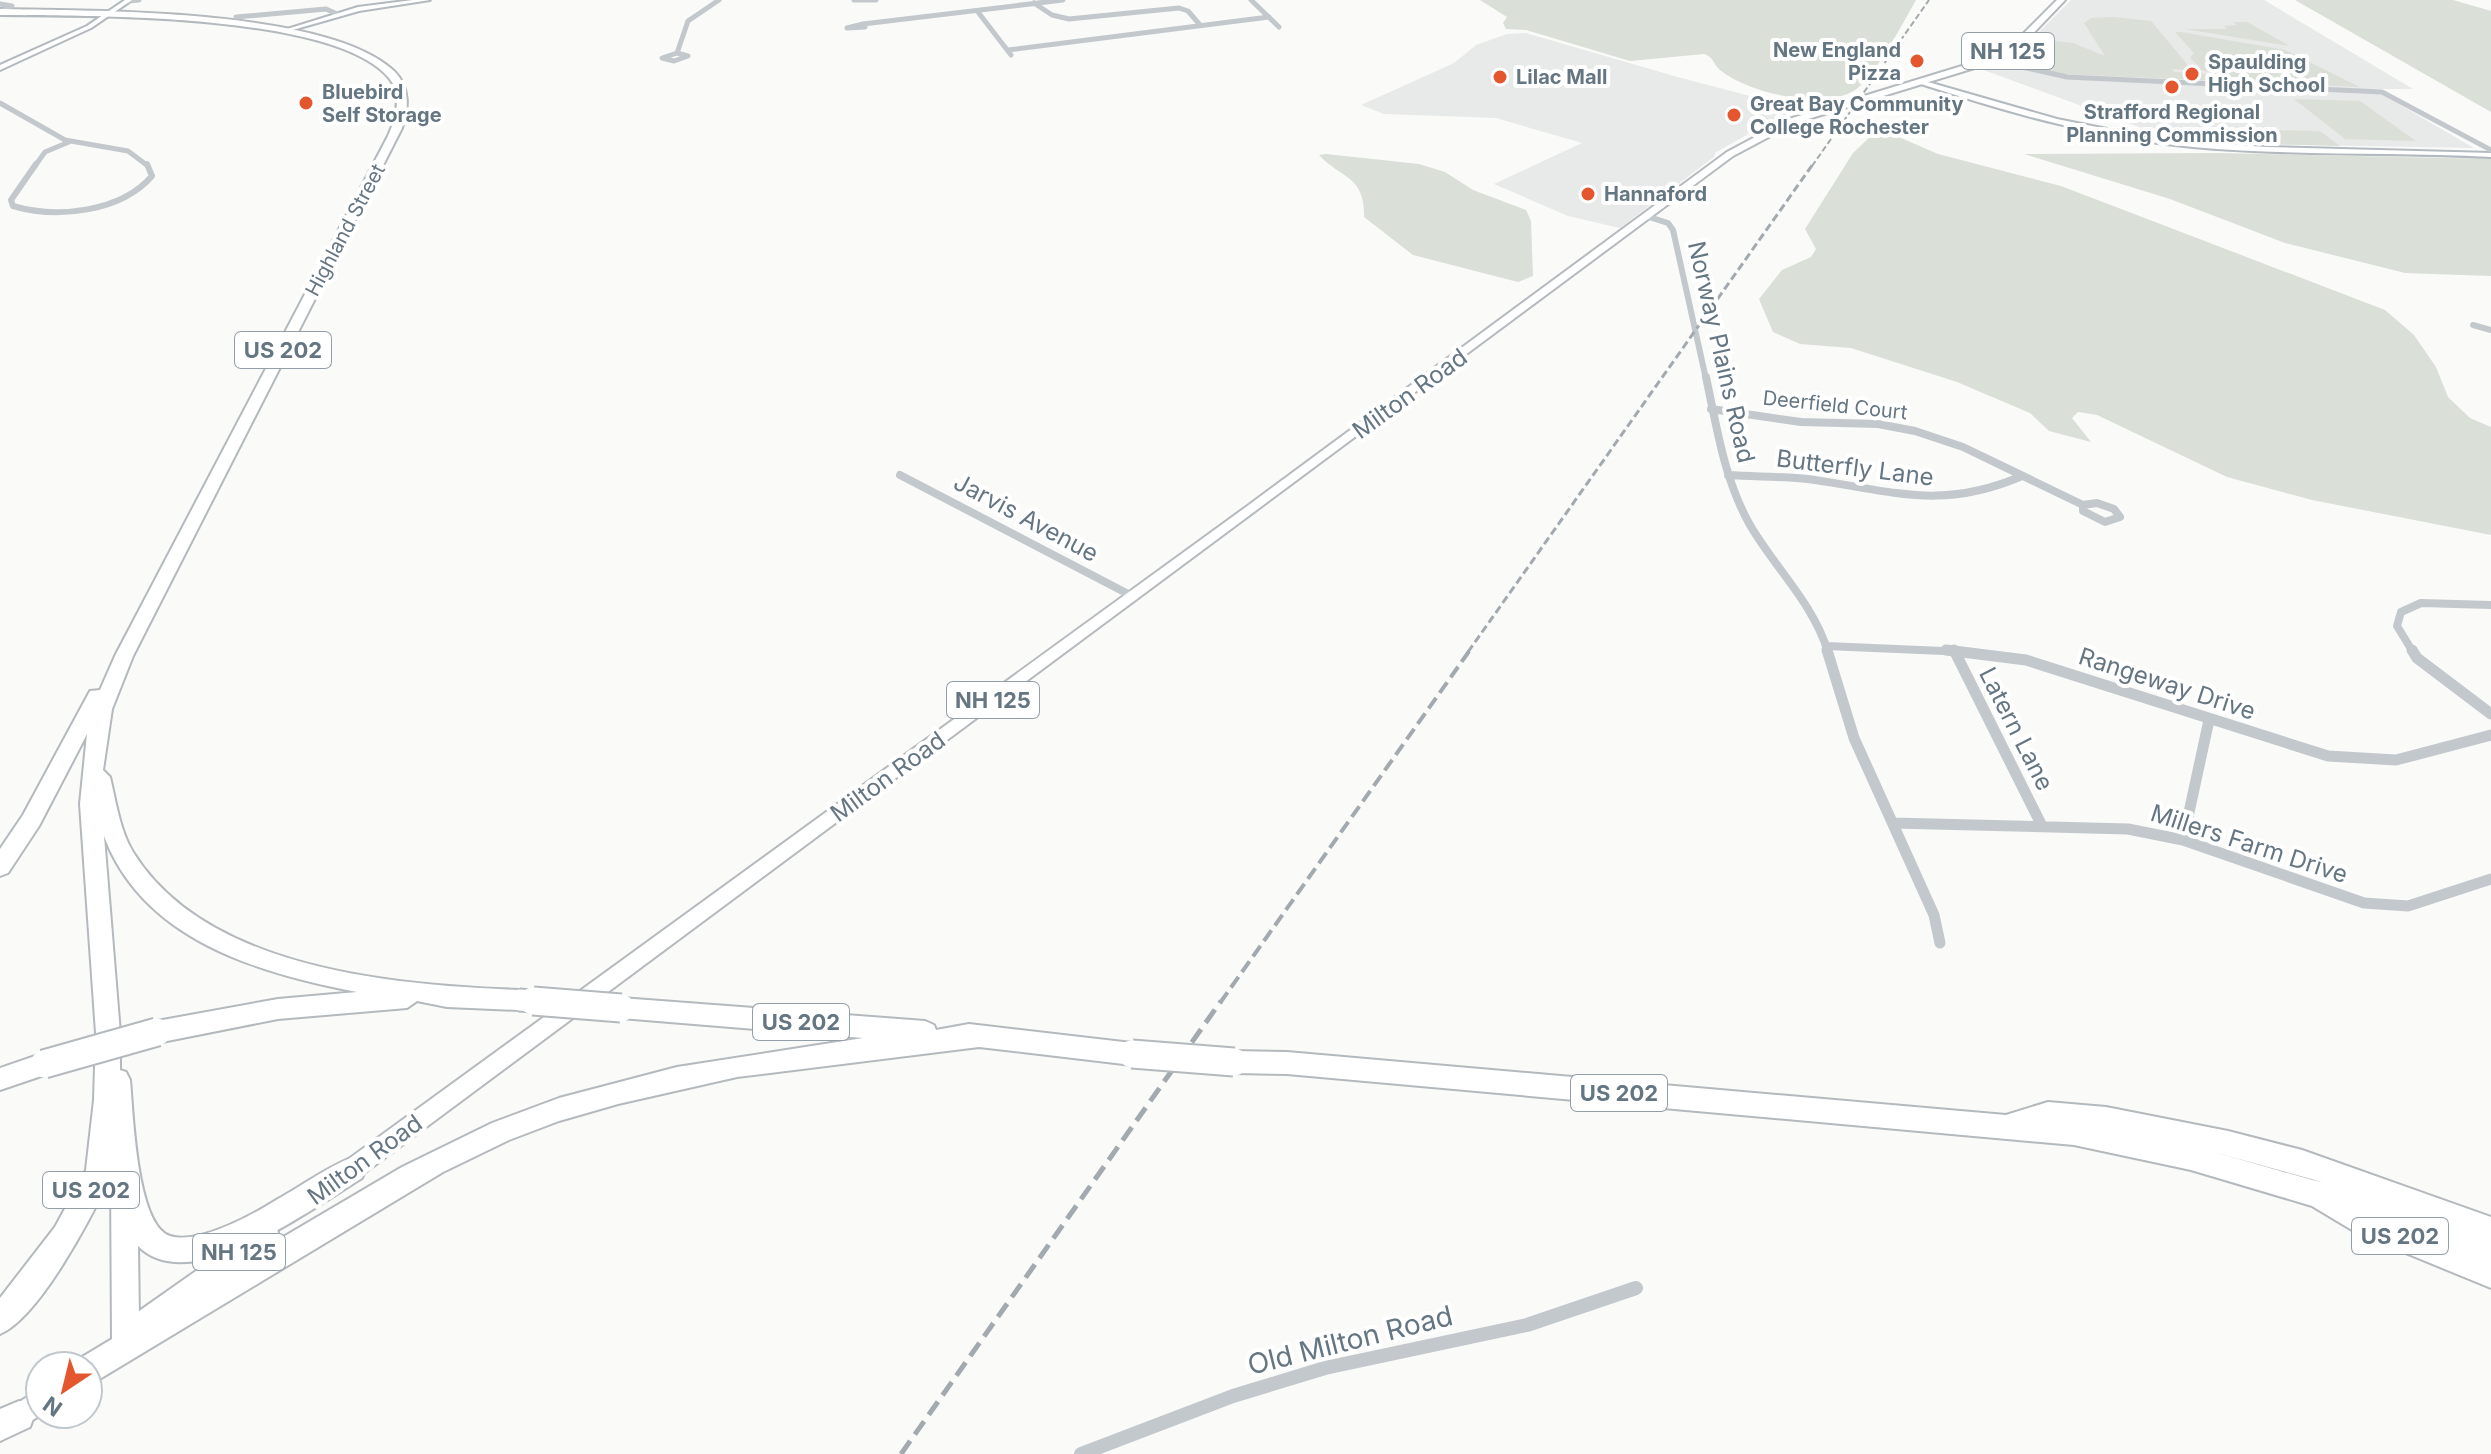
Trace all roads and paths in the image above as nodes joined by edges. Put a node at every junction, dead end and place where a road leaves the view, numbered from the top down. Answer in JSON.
{"nodes":[{"id":1,"x":139,"y":0,"type":"edge"},
{"id":2,"x":330,"y":0,"type":"edge"},
{"id":3,"x":427,"y":0,"type":"edge"},
{"id":4,"x":719,"y":0,"type":"edge"},
{"id":5,"x":854,"y":0,"type":"edge"},
{"id":6,"x":876,"y":0,"type":"edge"},
{"id":7,"x":1063,"y":0,"type":"edge"},
{"id":8,"x":1251,"y":0,"type":"edge"},
{"id":9,"x":2061,"y":0,"type":"edge"},
{"id":10,"x":1034,"y":3,"type":"junction"},
{"id":11,"x":0,"y":4,"type":"edge"},
{"id":12,"x":125,"y":4,"type":"edge"},
{"id":13,"x":326,"y":9,"type":"junction"},
{"id":14,"x":0,"y":12,"type":"edge"},
{"id":15,"x":978,"y":12,"type":"junction"},
{"id":16,"x":53,"y":14,"type":"junction"},
{"id":17,"x":337,"y":14,"type":"junction"},
{"id":18,"x":107,"y":17,"type":"junction"},
{"id":19,"x":236,"y":17,"type":"dead end"},
{"id":20,"x":1269,"y":17,"type":"junction"},
{"id":21,"x":178,"y":20,"type":"junction"},
{"id":22,"x":863,"y":24,"type":"dead end"},
{"id":23,"x":1200,"y":25,"type":"junction"},
{"id":24,"x":1279,"y":27,"type":"dead end"},
{"id":25,"x":287,"y":30,"type":"junction"},
{"id":26,"x":677,"y":53,"type":"dead end"},
{"id":27,"x":1991,"y":60,"type":"junction"},
{"id":28,"x":0,"y":68,"type":"edge"},
{"id":29,"x":1924,"y":82,"type":"junction"},
{"id":30,"x":0,"y":103,"type":"edge"},
{"id":31,"x":69,"y":142,"type":"junction"},
{"id":32,"x":2491,"y":152,"type":"edge"},
{"id":33,"x":1649,"y":217,"type":"junction"},
{"id":34,"x":2473,"y":325,"type":"dead end"},
{"id":35,"x":2491,"y":330,"type":"edge"},
{"id":36,"x":1711,"y":409,"type":"junction"},
{"id":37,"x":900,"y":475,"type":"dead end"},
{"id":38,"x":1728,"y":475,"type":"junction"},
{"id":39,"x":2022,"y":476,"type":"junction"},
{"id":40,"x":2083,"y":505,"type":"dead end"},
{"id":41,"x":1134,"y":597,"type":"junction"},
{"id":42,"x":2491,"y":605,"type":"edge"},
{"id":43,"x":1826,"y":646,"type":"junction"},
{"id":44,"x":1954,"y":650,"type":"junction"},
{"id":45,"x":124,"y":656,"type":"junction"},
{"id":46,"x":2491,"y":714,"type":"edge"},
{"id":47,"x":2209,"y":720,"type":"junction"},
{"id":48,"x":2491,"y":735,"type":"edge"},
{"id":49,"x":94,"y":749,"type":"junction"},
{"id":50,"x":1893,"y":823,"type":"junction"},
{"id":51,"x":2042,"y":826,"type":"junction"},
{"id":52,"x":2183,"y":840,"type":"junction"},
{"id":53,"x":0,"y":867,"type":"edge"},
{"id":54,"x":2491,"y":879,"type":"edge"},
{"id":55,"x":1940,"y":943,"type":"dead end"},
{"id":56,"x":457,"y":997,"type":"junction"},
{"id":57,"x":108,"y":1033,"type":"junction"},
{"id":58,"x":980,"y":1036,"type":"junction"},
{"id":59,"x":0,"y":1079,"type":"edge"},
{"id":60,"x":2003,"y":1126,"type":"junction"},
{"id":61,"x":124,"y":1164,"type":"junction"},
{"id":62,"x":353,"y":1169,"type":"junction"},
{"id":63,"x":2312,"y":1193,"type":"junction"},
{"id":64,"x":2491,"y":1230,"type":"edge"},
{"id":65,"x":2491,"y":1252,"type":"edge"},
{"id":66,"x":2491,"y":1274,"type":"edge"},
{"id":67,"x":1636,"y":1288,"type":"dead end"},
{"id":68,"x":0,"y":1319,"type":"edge"},
{"id":69,"x":125,"y":1336,"type":"junction"},
{"id":70,"x":104,"y":1354,"type":"edge"},
{"id":71,"x":104,"y":1358,"type":"edge"},
{"id":72,"x":1081,"y":1454,"type":"edge"}],
"edges":[{"from":1,"to":12,"type":"street"},
{"from":2,"to":13,"type":"street"},
{"from":3,"to":17,"type":"street"},
{"from":4,"to":26,"type":"street"},
{"from":5,"to":6,"type":"street"},
{"from":7,"to":10,"type":"street"},
{"from":8,"to":20,"type":"street"},
{"from":9,"to":27,"type":"main road","number":"NH 125"},
{"from":10,"to":15,"type":"street"},
{"from":10,"to":23,"type":"street"},
{"from":11,"to":14,"type":"street"},
{"from":12,"to":16,"type":"highway"},
{"from":12,"to":18,"type":"street"},
{"from":12,"to":21,"type":"highway"},
{"from":13,"to":17,"type":"street"},
{"from":13,"to":19,"type":"street"},
{"from":14,"to":16,"type":"highway","number":"US 202"},
{"from":15,"to":22,"type":"street"},
{"from":15,"to":23,"type":"street"},
{"from":16,"to":18,"type":"highway","number":"US 202"},
{"from":17,"to":25,"type":"street"},
{"from":18,"to":21,"type":"highway","number":"US 202"},
{"from":18,"to":28,"type":"street"},
{"from":20,"to":23,"type":"street"},
{"from":20,"to":24,"type":"street"},
{"from":21,"to":25,"type":"highway","number":"US 202"},
{"from":25,"to":45,"type":"highway","name":"Highland Street","number":"US 202"},
{"from":27,"to":29,"type":"main road","number":"NH 125"},
{"from":27,"to":32,"type":"street"},
{"from":29,"to":32,"type":"street"},
{"from":29,"to":33,"type":"main road","name":"Milton Road","number":"NH 125"},
{"from":30,"to":31,"type":"street"},
{"from":31,"to":31,"type":"street"},
{"from":33,"to":36,"type":"street","name":"Norway Plains Road"},
{"from":33,"to":41,"type":"main road","name":"Milton Road","number":"NH 125"},
{"from":34,"to":35,"type":"street"},
{"from":36,"to":38,"type":"street","name":"Norway Plains Road"},
{"from":36,"to":39,"type":"street","name":"Deerfield Court"},
{"from":37,"to":41,"type":"street","name":"Jarvis Avenue"},
{"from":38,"to":39,"type":"street","name":"Butterfly Lane"},
{"from":38,"to":43,"type":"street","name":"Norway Plains Road"},
{"from":39,"to":40,"type":"street","name":"Deerfield Court"},
{"from":41,"to":62,"type":"main road","name":"Milton Road","number":"NH 125"},
{"from":42,"to":46,"type":"street"},
{"from":43,"to":44,"type":"street","name":"Rangeway Drive"},
{"from":43,"to":50,"type":"street","name":"Norway Plains Road"},
{"from":44,"to":47,"type":"street","name":"Rangeway Drive"},
{"from":44,"to":51,"type":"street","name":"Latern Lane"},
{"from":45,"to":49,"type":"highway","number":"US 202"},
{"from":45,"to":53,"type":"highway"},
{"from":47,"to":48,"type":"street","name":"Rangeway Drive"},
{"from":47,"to":52,"type":"street"},
{"from":49,"to":56,"type":"highway","number":"US 202"},
{"from":49,"to":57,"type":"highway","number":"US 202"},
{"from":50,"to":51,"type":"street","name":"Millers Farm Drive"},
{"from":50,"to":55,"type":"street","name":"Norway Plains Road"},
{"from":51,"to":52,"type":"street","name":"Millers Farm Drive"},
{"from":52,"to":54,"type":"street","name":"Millers Farm Drive"},
{"from":56,"to":58,"type":"highway","number":"US 202","bridge":true},
{"from":56,"to":59,"type":"highway","number":"US 202","bridge":true},
{"from":57,"to":61,"type":"highway"},
{"from":57,"to":68,"type":"highway","number":"US 202"},
{"from":58,"to":60,"type":"highway","number":"US 202","bridge":true},
{"from":58,"to":71,"type":"highway"},
{"from":60,"to":63,"type":"highway","number":"US 202"},
{"from":60,"to":64,"type":"highway","number":"US 202"},
{"from":61,"to":62,"type":"highway"},
{"from":61,"to":69,"type":"highway"},
{"from":62,"to":69,"type":"main road","name":"Milton Road","number":"NH 125"},
{"from":63,"to":65,"type":"highway"},
{"from":63,"to":66,"type":"highway","number":"US 202"},
{"from":67,"to":72,"type":"street","name":"Old Milton Road"},
{"from":69,"to":70,"type":"main road","name":"Milton Road","number":"NH 125"}]}
